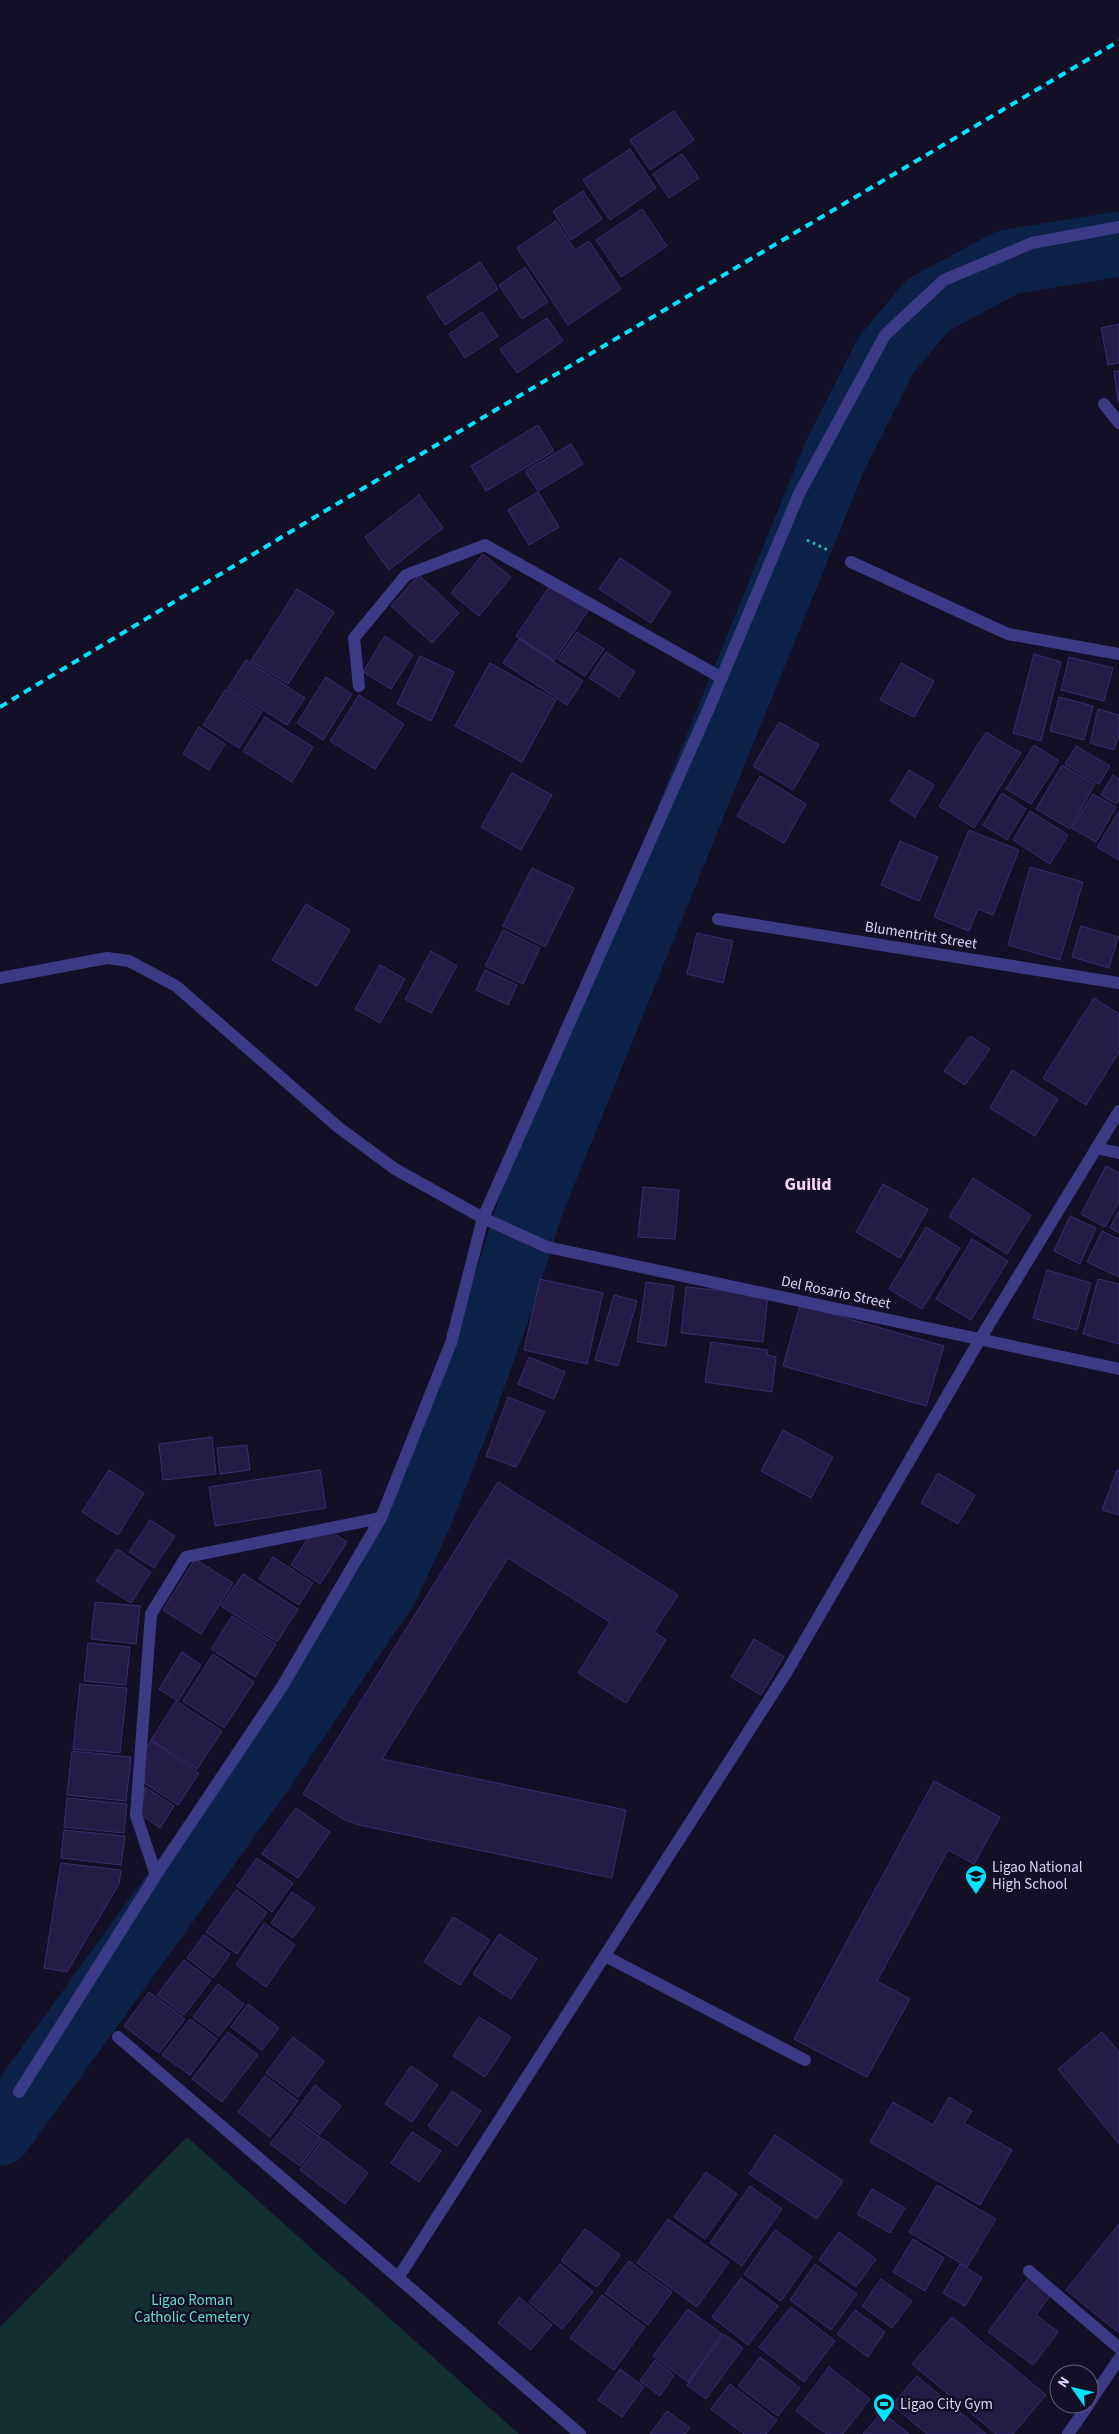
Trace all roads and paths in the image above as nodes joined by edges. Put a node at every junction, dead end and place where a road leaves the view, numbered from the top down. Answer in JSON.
{"nodes":[{"id":1,"x":1119,"y":228,"type":"edge"},
{"id":2,"x":1104,"y":404,"type":"dead end"},
{"id":3,"x":1119,"y":423,"type":"edge"},
{"id":4,"x":802,"y":538,"type":"dead end"},
{"id":5,"x":851,"y":562,"type":"joint"},
{"id":6,"x":1119,"y":654,"type":"edge"},
{"id":7,"x":722,"y":678,"type":"junction"},
{"id":8,"x":359,"y":686,"type":"dead end"},
{"id":9,"x":718,"y":919,"type":"dead end"},
{"id":10,"x":0,"y":978,"type":"edge"},
{"id":11,"x":1119,"y":983,"type":"edge"},
{"id":12,"x":1119,"y":1111,"type":"edge"},
{"id":13,"x":1096,"y":1148,"type":"junction"},
{"id":14,"x":1119,"y":1153,"type":"edge"},
{"id":15,"x":482,"y":1218,"type":"junction"},
{"id":16,"x":980,"y":1339,"type":"junction"},
{"id":17,"x":1119,"y":1369,"type":"edge"},
{"id":18,"x":381,"y":1518,"type":"junction"},
{"id":19,"x":156,"y":1875,"type":"junction"},
{"id":20,"x":605,"y":1956,"type":"junction"},
{"id":21,"x":118,"y":2037,"type":"dead end"},
{"id":22,"x":805,"y":2060,"type":"dead end"},
{"id":23,"x":19,"y":2092,"type":"dead end"},
{"id":24,"x":1029,"y":2271,"type":"dead end"},
{"id":25,"x":398,"y":2278,"type":"junction"},
{"id":26,"x":1119,"y":2348,"type":"edge"},
{"id":27,"x":1119,"y":2359,"type":"edge"},
{"id":28,"x":1099,"y":2389,"type":"edge"},
{"id":29,"x":1082,"y":2414,"type":"edge"},
{"id":30,"x":580,"y":2434,"type":"edge"},
{"id":31,"x":1068,"y":2434,"type":"edge"}],
"edges":[{"from":1,"to":7,"type":"street"},
{"from":2,"to":3,"type":"street"},
{"from":4,"to":5,"type":"path"},
{"from":5,"to":6,"type":"street"},
{"from":7,"to":8,"type":"street"},
{"from":7,"to":15,"type":"street"},
{"from":9,"to":11,"type":"street","name":"Blumentritt Street"},
{"from":10,"to":15,"type":"street","name":"Del Rosario Street"},
{"from":12,"to":13,"type":"street"},
{"from":13,"to":14,"type":"street"},
{"from":13,"to":16,"type":"street"},
{"from":15,"to":16,"type":"street","name":"Del Rosario Street"},
{"from":15,"to":18,"type":"street"},
{"from":16,"to":17,"type":"street","name":"Del Rosario Street"},
{"from":16,"to":20,"type":"street"},
{"from":18,"to":19,"type":"street"},
{"from":18,"to":19,"type":"street"},
{"from":19,"to":23,"type":"street"},
{"from":20,"to":22,"type":"street"},
{"from":20,"to":25,"type":"street"},
{"from":21,"to":25,"type":"street"},
{"from":24,"to":26,"type":"street"},
{"from":25,"to":30,"type":"street"},
{"from":27,"to":28,"type":"street"},
{"from":29,"to":31,"type":"street"}]}
